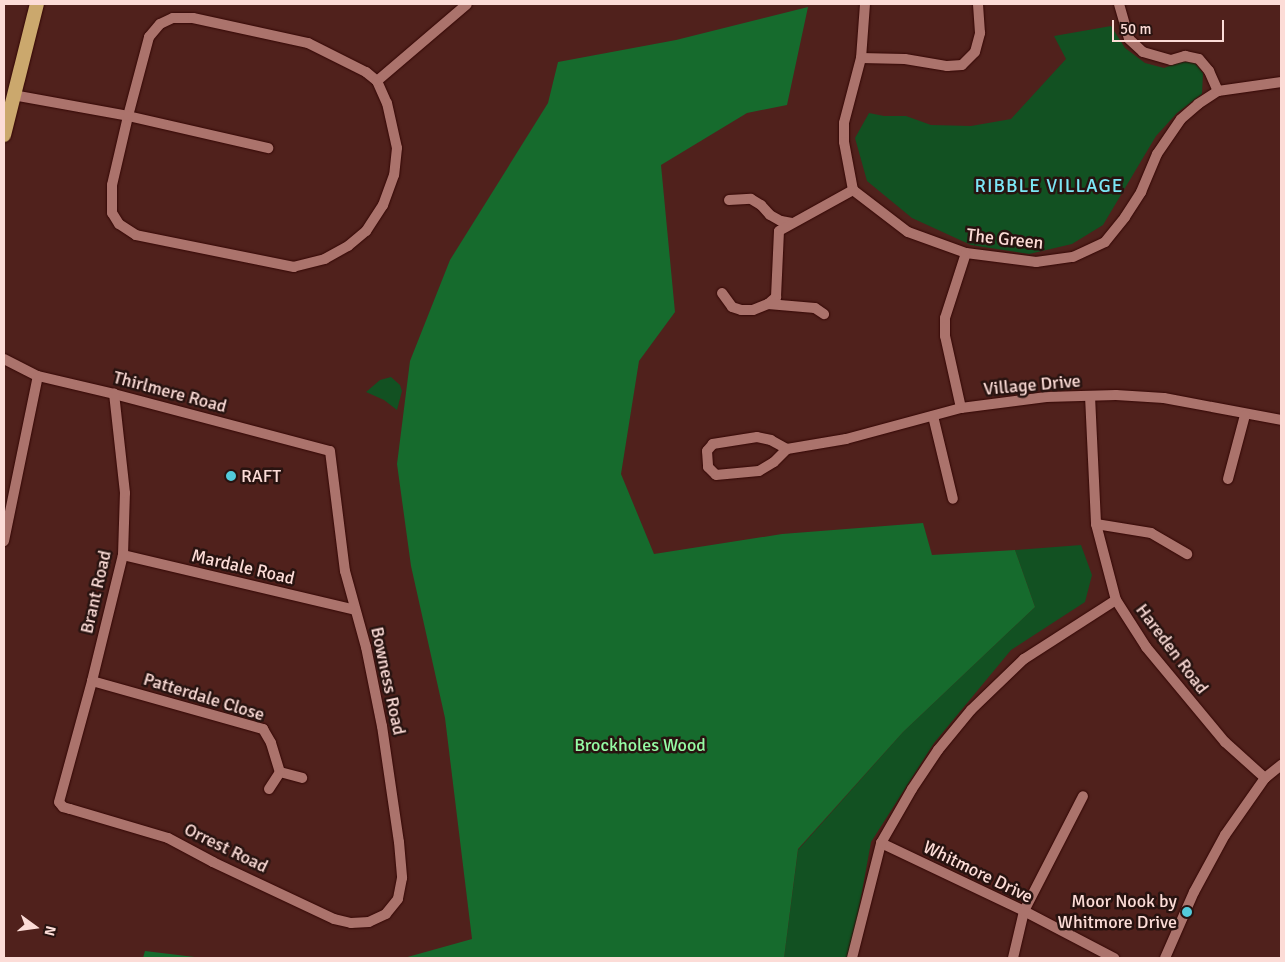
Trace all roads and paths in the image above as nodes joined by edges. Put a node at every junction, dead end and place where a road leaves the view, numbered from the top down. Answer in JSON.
{"nodes":[{"id":1,"x":37,"y":4,"type":"edge"},
{"id":2,"x":467,"y":4,"type":"edge"},
{"id":3,"x":865,"y":4,"type":"edge"},
{"id":4,"x":978,"y":4,"type":"edge"},
{"id":5,"x":1119,"y":4,"type":"edge"},
{"id":6,"x":861,"y":58,"type":"junction"},
{"id":7,"x":376,"y":81,"type":"junction"},
{"id":8,"x":1281,"y":82,"type":"edge"},
{"id":9,"x":1218,"y":91,"type":"junction"},
{"id":10,"x":14,"y":95,"type":"junction"},
{"id":11,"x":128,"y":116,"type":"junction"},
{"id":12,"x":4,"y":133,"type":"edge"},
{"id":13,"x":268,"y":148,"type":"dead end"},
{"id":14,"x":853,"y":190,"type":"junction"},
{"id":15,"x":729,"y":200,"type":"dead end"},
{"id":16,"x":792,"y":223,"type":"junction"},
{"id":17,"x":966,"y":254,"type":"junction"},
{"id":18,"x":722,"y":293,"type":"dead end"},
{"id":19,"x":768,"y":304,"type":"junction"},
{"id":20,"x":824,"y":314,"type":"dead end"},
{"id":21,"x":4,"y":359,"type":"edge"},
{"id":22,"x":38,"y":376,"type":"junction"},
{"id":23,"x":114,"y":394,"type":"junction"},
{"id":24,"x":1090,"y":396,"type":"junction"},
{"id":25,"x":961,"y":408,"type":"junction"},
{"id":26,"x":1245,"y":415,"type":"junction"},
{"id":27,"x":933,"y":416,"type":"junction"},
{"id":28,"x":1281,"y":420,"type":"edge"},
{"id":29,"x":787,"y":449,"type":"junction"},
{"id":30,"x":330,"y":451,"type":"joint"},
{"id":31,"x":1228,"y":479,"type":"dead end"},
{"id":32,"x":953,"y":499,"type":"dead end"},
{"id":33,"x":1096,"y":524,"type":"junction"},
{"id":34,"x":4,"y":541,"type":"edge"},
{"id":35,"x":1187,"y":554,"type":"dead end"},
{"id":36,"x":123,"y":555,"type":"junction"},
{"id":37,"x":1116,"y":600,"type":"junction"},
{"id":38,"x":356,"y":610,"type":"junction"},
{"id":39,"x":92,"y":681,"type":"junction"},
{"id":40,"x":1281,"y":765,"type":"edge"},
{"id":41,"x":280,"y":772,"type":"junction"},
{"id":42,"x":302,"y":778,"type":"dead end"},
{"id":43,"x":1265,"y":778,"type":"junction"},
{"id":44,"x":269,"y":789,"type":"dead end"},
{"id":45,"x":61,"y":791,"type":"joint"},
{"id":46,"x":1083,"y":796,"type":"dead end"},
{"id":47,"x":881,"y":843,"type":"junction"},
{"id":48,"x":1024,"y":911,"type":"junction"},
{"id":49,"x":386,"y":914,"type":"joint"},
{"id":50,"x":852,"y":958,"type":"edge"},
{"id":51,"x":1013,"y":958,"type":"edge"},
{"id":52,"x":1114,"y":958,"type":"edge"},
{"id":53,"x":1165,"y":958,"type":"edge"}],
"edges":[{"from":1,"to":10,"type":"highway"},
{"from":2,"to":7,"type":"street"},
{"from":3,"to":6,"type":"street"},
{"from":4,"to":6,"type":"street"},
{"from":5,"to":9,"type":"street"},
{"from":6,"to":14,"type":"street"},
{"from":7,"to":11,"type":"street"},
{"from":7,"to":11,"type":"street"},
{"from":8,"to":9,"type":"street","name":"The Green"},
{"from":9,"to":17,"type":"street","name":"The Green"},
{"from":10,"to":11,"type":"street"},
{"from":10,"to":12,"type":"highway"},
{"from":11,"to":13,"type":"street"},
{"from":14,"to":16,"type":"street"},
{"from":14,"to":17,"type":"street","name":"The Green"},
{"from":15,"to":16,"type":"street"},
{"from":16,"to":19,"type":"street"},
{"from":17,"to":25,"type":"street"},
{"from":18,"to":19,"type":"street"},
{"from":19,"to":20,"type":"street"},
{"from":21,"to":22,"type":"street","name":"Thirlmere Road"},
{"from":22,"to":23,"type":"street","name":"Thirlmere Road"},
{"from":22,"to":34,"type":"street"},
{"from":23,"to":30,"type":"street","name":"Thirlmere Road"},
{"from":23,"to":36,"type":"street","name":"Brant Road"},
{"from":24,"to":25,"type":"street","name":"Village Drive"},
{"from":24,"to":26,"type":"street","name":"Village Drive"},
{"from":24,"to":33,"type":"street","name":"Hareden Road"},
{"from":25,"to":27,"type":"street","name":"Village Drive"},
{"from":26,"to":28,"type":"street","name":"Village Drive"},
{"from":26,"to":31,"type":"street"},
{"from":27,"to":29,"type":"street","name":"Village Drive"},
{"from":27,"to":32,"type":"street"},
{"from":29,"to":29,"type":"street"},
{"from":30,"to":38,"type":"street","name":"Bowness Road"},
{"from":33,"to":35,"type":"street"},
{"from":33,"to":37,"type":"street","name":"Hareden Road"},
{"from":36,"to":38,"type":"street","name":"Mardale Road"},
{"from":36,"to":39,"type":"street","name":"Brant Road"},
{"from":37,"to":43,"type":"street","name":"Hareden Road"},
{"from":37,"to":47,"type":"street"},
{"from":38,"to":49,"type":"street","name":"Bowness Road"},
{"from":39,"to":41,"type":"street","name":"Patterdale Close"},
{"from":39,"to":45,"type":"street","name":"Brant Road"},
{"from":40,"to":43,"type":"street"},
{"from":41,"to":42,"type":"street"},
{"from":41,"to":44,"type":"street"},
{"from":43,"to":53,"type":"street"},
{"from":45,"to":49,"type":"street","name":"Orrest Road"},
{"from":46,"to":48,"type":"street"},
{"from":47,"to":48,"type":"street","name":"Whitmore Drive"},
{"from":47,"to":50,"type":"street"},
{"from":48,"to":51,"type":"street"},
{"from":48,"to":52,"type":"street","name":"Whitmore Drive"}]}
